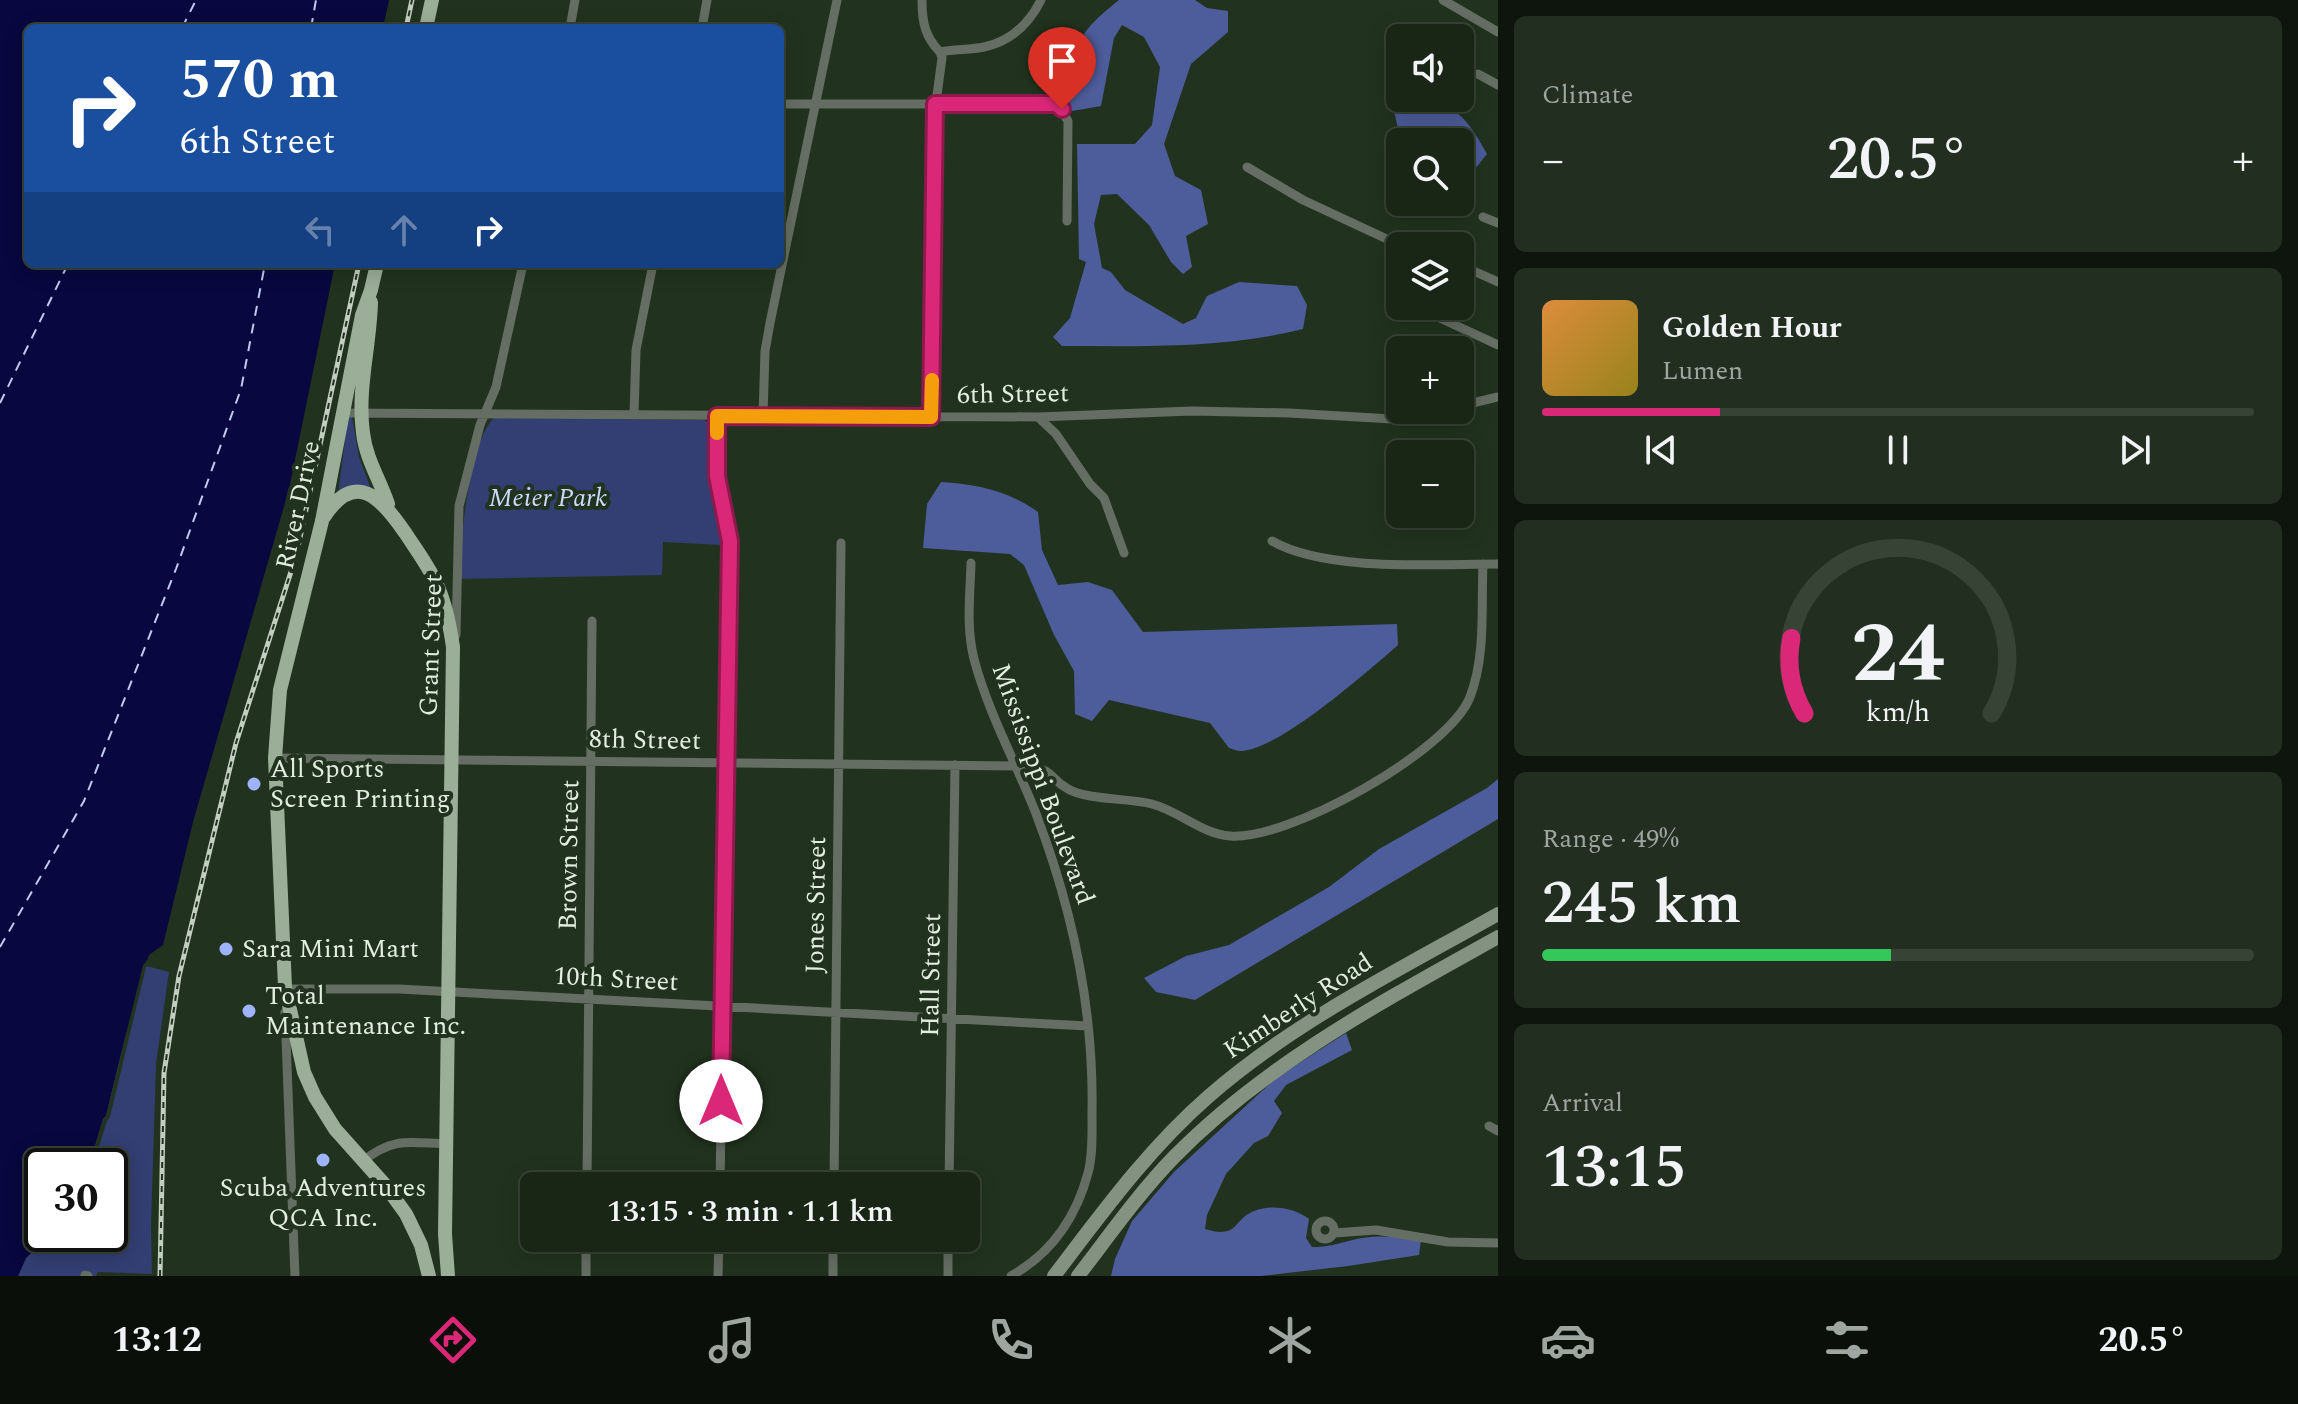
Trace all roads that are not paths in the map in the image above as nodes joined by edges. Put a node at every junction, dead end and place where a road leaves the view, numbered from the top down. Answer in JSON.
{"nodes":[{"id":1,"x":432,"y":0,"type":"edge"},
{"id":2,"x":575,"y":0,"type":"edge"},
{"id":3,"x":707,"y":0,"type":"edge"},
{"id":4,"x":837,"y":0,"type":"edge"},
{"id":5,"x":922,"y":0,"type":"edge"},
{"id":6,"x":1041,"y":0,"type":"edge"},
{"id":7,"x":1443,"y":0,"type":"edge"},
{"id":8,"x":427,"y":24,"type":"edge"},
{"id":9,"x":571,"y":24,"type":"edge"},
{"id":10,"x":703,"y":24,"type":"edge"},
{"id":11,"x":1498,"y":32,"type":"edge"},
{"id":12,"x":940,"y":52,"type":"junction"},
{"id":13,"x":1478,"y":74,"type":"dead end"},
{"id":14,"x":1498,"y":85,"type":"edge"},
{"id":15,"x":784,"y":104,"type":"edge"},
{"id":16,"x":815,"y":104,"type":"junction"},
{"id":17,"x":935,"y":104,"type":"junction"},
{"id":18,"x":1247,"y":167,"type":"dead end"},
{"id":19,"x":1483,"y":217,"type":"dead end"},
{"id":20,"x":1067,"y":221,"type":"dead end"},
{"id":21,"x":1498,"y":223,"type":"edge"},
{"id":22,"x":1386,"y":239,"type":"edge"},
{"id":23,"x":784,"y":255,"type":"edge"},
{"id":24,"x":376,"y":268,"type":"edge"},
{"id":25,"x":522,"y":268,"type":"edge"},
{"id":26,"x":652,"y":268,"type":"edge"},
{"id":27,"x":781,"y":268,"type":"edge"},
{"id":28,"x":1474,"y":271,"type":"edge"},
{"id":29,"x":1498,"y":282,"type":"edge"},
{"id":30,"x":371,"y":290,"type":"junction"},
{"id":31,"x":1444,"y":320,"type":"edge"},
{"id":32,"x":1498,"y":345,"type":"edge"},
{"id":33,"x":1498,"y":397,"type":"edge"},
{"id":34,"x":1474,"y":403,"type":"edge"},
{"id":35,"x":342,"y":413,"type":"junction"},
{"id":36,"x":361,"y":413,"type":"junction"},
{"id":37,"x":487,"y":413,"type":"junction"},
{"id":38,"x":634,"y":415,"type":"junction"},
{"id":39,"x":717,"y":416,"type":"junction"},
{"id":40,"x":763,"y":416,"type":"junction"},
{"id":41,"x":931,"y":417,"type":"junction"},
{"id":42,"x":1038,"y":417,"type":"junction"},
{"id":43,"x":1386,"y":419,"type":"edge"},
{"id":44,"x":391,"y":512,"type":"junction"},
{"id":45,"x":322,"y":521,"type":"junction"},
{"id":46,"x":1272,"y":541,"type":"dead end"},
{"id":47,"x":841,"y":543,"type":"dead end"},
{"id":48,"x":1124,"y":553,"type":"dead end"},
{"id":49,"x":971,"y":563,"type":"dead end"},
{"id":50,"x":1483,"y":564,"type":"junction"},
{"id":51,"x":1498,"y":564,"type":"edge"},
{"id":52,"x":592,"y":621,"type":"dead end"},
{"id":53,"x":453,"y":680,"type":"junction"},
{"id":54,"x":275,"y":758,"type":"junction"},
{"id":55,"x":452,"y":760,"type":"junction"},
{"id":56,"x":592,"y":761,"type":"junction"},
{"id":57,"x":726,"y":763,"type":"junction"},
{"id":58,"x":839,"y":764,"type":"junction"},
{"id":59,"x":955,"y":765,"type":"junction"},
{"id":60,"x":1015,"y":766,"type":"junction"},
{"id":61,"x":1498,"y":914,"type":"edge"},
{"id":62,"x":1498,"y":937,"type":"edge"},
{"id":63,"x":285,"y":987,"type":"junction"},
{"id":64,"x":449,"y":992,"type":"junction"},
{"id":65,"x":589,"y":1000,"type":"junction"},
{"id":66,"x":722,"y":1007,"type":"junction"},
{"id":67,"x":836,"y":1013,"type":"junction"},
{"id":68,"x":952,"y":1019,"type":"junction"},
{"id":69,"x":1088,"y":1026,"type":"junction"},
{"id":70,"x":448,"y":1144,"type":"junction"},
{"id":71,"x":363,"y":1161,"type":"junction"},
{"id":72,"x":587,"y":1172,"type":"edge"},
{"id":73,"x":720,"y":1172,"type":"edge"},
{"id":74,"x":834,"y":1172,"type":"edge"},
{"id":75,"x":949,"y":1172,"type":"edge"},
{"id":76,"x":1334,"y":1233,"type":"dead end"},
{"id":77,"x":1498,"y":1243,"type":"edge"},
{"id":78,"x":586,"y":1252,"type":"edge"},
{"id":79,"x":719,"y":1252,"type":"edge"},
{"id":80,"x":833,"y":1252,"type":"edge"},
{"id":81,"x":948,"y":1252,"type":"edge"},
{"id":82,"x":295,"y":1276,"type":"edge"},
{"id":83,"x":429,"y":1276,"type":"edge"},
{"id":84,"x":448,"y":1276,"type":"edge"},
{"id":85,"x":586,"y":1276,"type":"edge"},
{"id":86,"x":718,"y":1276,"type":"edge"},
{"id":87,"x":833,"y":1276,"type":"edge"},
{"id":88,"x":948,"y":1276,"type":"edge"},
{"id":89,"x":1011,"y":1276,"type":"edge"},
{"id":90,"x":1054,"y":1276,"type":"edge"},
{"id":91,"x":1078,"y":1276,"type":"edge"}],
"edges":[{"from":1,"to":8,"type":"main road"},
{"from":2,"to":9,"type":"street"},
{"from":3,"to":10,"type":"street"},
{"from":4,"to":16,"type":"street"},
{"from":5,"to":12,"type":"street"},
{"from":6,"to":12,"type":"street"},
{"from":7,"to":11,"type":"street"},
{"from":12,"to":17,"type":"street"},
{"from":13,"to":14,"type":"street"},
{"from":15,"to":16,"type":"street"},
{"from":16,"to":17,"type":"street"},
{"from":16,"to":23,"type":"street"},
{"from":17,"to":20,"type":"street"},
{"from":17,"to":41,"type":"street"},
{"from":18,"to":22,"type":"street"},
{"from":19,"to":21,"type":"street"},
{"from":24,"to":30,"type":"main road","name":"River Drive"},
{"from":25,"to":37,"type":"street","name":"Grant Street"},
{"from":26,"to":38,"type":"street"},
{"from":27,"to":40,"type":"street"},
{"from":28,"to":29,"type":"street"},
{"from":30,"to":35,"type":"main road","name":"River Drive"},
{"from":30,"to":36,"type":"main road"},
{"from":31,"to":32,"type":"street"},
{"from":33,"to":34,"type":"street"},
{"from":35,"to":36,"type":"street","name":"6th Street"},
{"from":35,"to":45,"type":"main road","name":"River Drive"},
{"from":36,"to":37,"type":"street","name":"6th Street"},
{"from":36,"to":44,"type":"main road"},
{"from":37,"to":38,"type":"street","name":"6th Street"},
{"from":37,"to":53,"type":"street","name":"Grant Street"},
{"from":38,"to":39,"type":"street","name":"6th Street"},
{"from":39,"to":40,"type":"street","name":"6th Street"},
{"from":39,"to":57,"type":"street"},
{"from":40,"to":41,"type":"street","name":"6th Street"},
{"from":41,"to":42,"type":"street","name":"6th Street"},
{"from":42,"to":43,"type":"street","name":"6th Street"},
{"from":42,"to":48,"type":"street"},
{"from":44,"to":45,"type":"main road"},
{"from":44,"to":53,"type":"main road"},
{"from":45,"to":54,"type":"main road","name":"River Drive"},
{"from":46,"to":50,"type":"street"},
{"from":47,"to":58,"type":"street","name":"Jones Street"},
{"from":49,"to":60,"type":"street","name":"Mississippi Boulevard"},
{"from":50,"to":51,"type":"street"},
{"from":50,"to":60,"type":"street","name":"8th Street"},
{"from":52,"to":56,"type":"street","name":"Brown Street"},
{"from":53,"to":55,"type":"main road","name":"Grant Street"},
{"from":54,"to":55,"type":"street","name":"8th Street"},
{"from":54,"to":63,"type":"main road","name":"River Drive"},
{"from":55,"to":56,"type":"street","name":"8th Street"},
{"from":55,"to":64,"type":"main road","name":"Grant Street"},
{"from":56,"to":57,"type":"street","name":"8th Street"},
{"from":56,"to":65,"type":"street","name":"Brown Street"},
{"from":57,"to":58,"type":"street","name":"8th Street"},
{"from":57,"to":66,"type":"street"},
{"from":58,"to":59,"type":"street","name":"8th Street"},
{"from":58,"to":67,"type":"street","name":"Jones Street"},
{"from":59,"to":60,"type":"street","name":"8th Street"},
{"from":59,"to":68,"type":"street","name":"Hall Street"},
{"from":60,"to":69,"type":"street","name":"Mississippi Boulevard"},
{"from":61,"to":90,"type":"main road","name":"Kimberly Road"},
{"from":62,"to":91,"type":"main road","name":"Kimberly Road"},
{"from":63,"to":64,"type":"street","name":"10th Street"},
{"from":63,"to":71,"type":"main road","name":"River Drive"},
{"from":63,"to":82,"type":"street"},
{"from":64,"to":65,"type":"street","name":"10th Street"},
{"from":64,"to":70,"type":"main road","name":"Grant Street"},
{"from":65,"to":66,"type":"street","name":"10th Street"},
{"from":65,"to":72,"type":"street","name":"Brown Street"},
{"from":66,"to":67,"type":"street","name":"10th Street"},
{"from":66,"to":73,"type":"street"},
{"from":67,"to":68,"type":"street","name":"10th Street"},
{"from":67,"to":74,"type":"street","name":"Jones Street"},
{"from":68,"to":69,"type":"street","name":"10th Street"},
{"from":68,"to":75,"type":"street","name":"Hall Street"},
{"from":69,"to":89,"type":"street","name":"Mississippi Boulevard"},
{"from":70,"to":71,"type":"street"},
{"from":70,"to":84,"type":"main road","name":"Grant Street"},
{"from":71,"to":83,"type":"main road","name":"River Drive"},
{"from":76,"to":77,"type":"street"},
{"from":78,"to":85,"type":"street"},
{"from":79,"to":86,"type":"street"},
{"from":80,"to":87,"type":"street"},
{"from":81,"to":88,"type":"street"}]}
